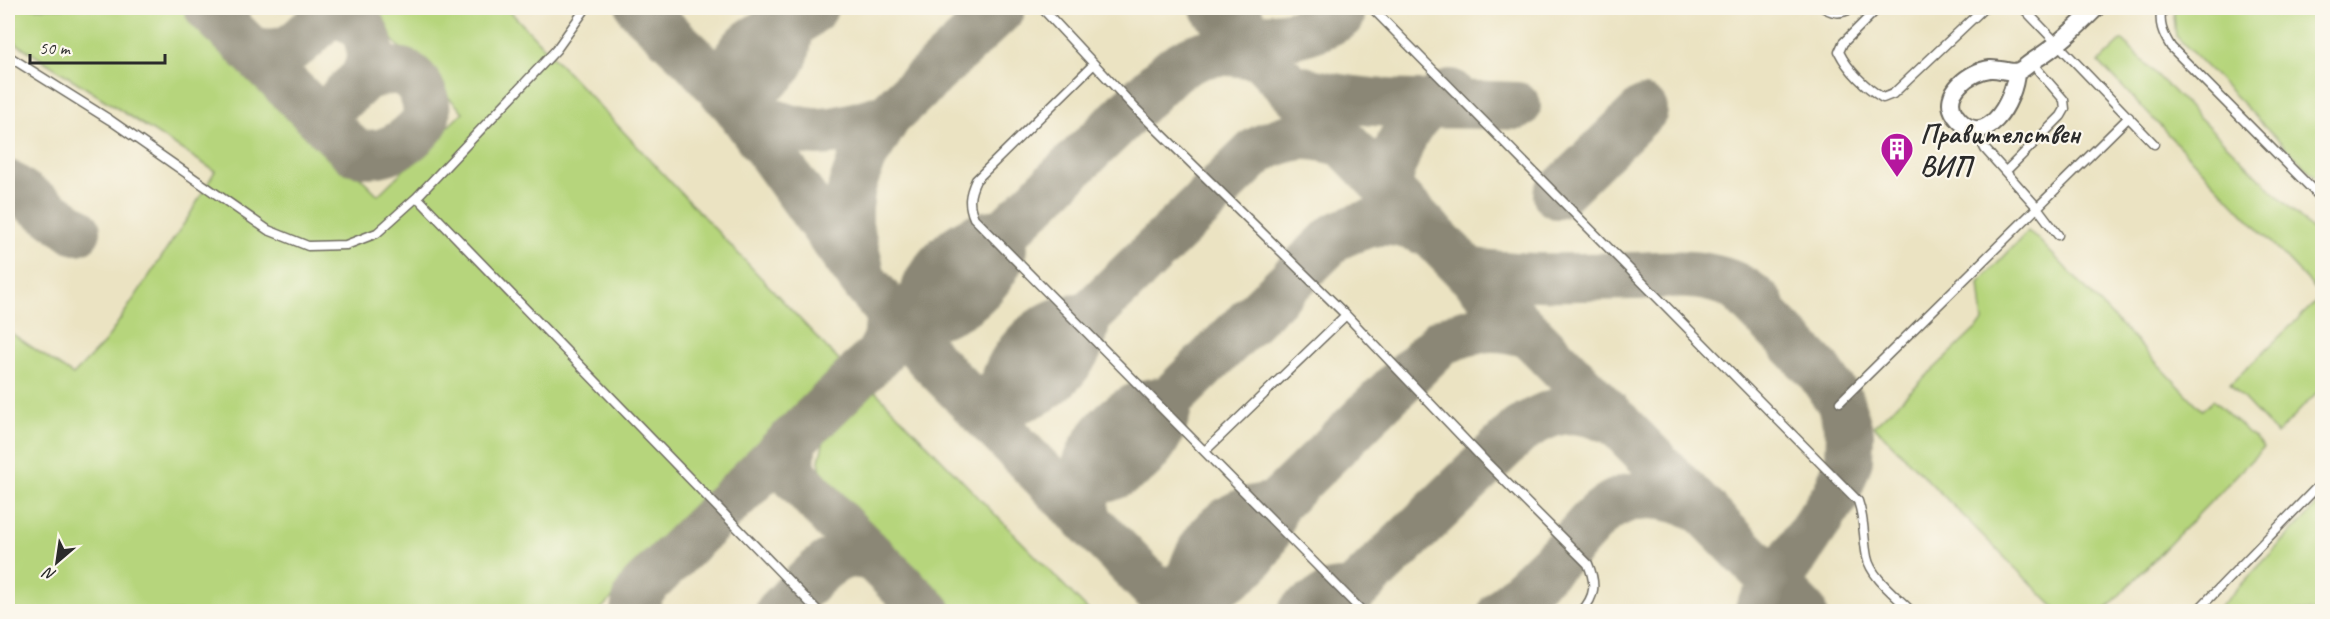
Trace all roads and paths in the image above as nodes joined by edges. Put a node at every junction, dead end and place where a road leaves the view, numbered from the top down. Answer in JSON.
{"nodes":[{"id":1,"x":586,"y":8,"type":"edge"},
{"id":2,"x":1042,"y":8,"type":"edge"},
{"id":3,"x":1372,"y":8,"type":"edge"},
{"id":4,"x":1824,"y":8,"type":"edge"},
{"id":5,"x":1853,"y":8,"type":"edge"},
{"id":6,"x":1878,"y":8,"type":"edge"},
{"id":7,"x":1969,"y":8,"type":"edge"},
{"id":8,"x":1984,"y":8,"type":"edge"},
{"id":9,"x":2023,"y":8,"type":"edge"},
{"id":10,"x":2096,"y":8,"type":"edge"},
{"id":11,"x":2162,"y":8,"type":"edge"},
{"id":12,"x":1976,"y":15,"type":"junction"},
{"id":13,"x":2059,"y":44,"type":"junction"},
{"id":14,"x":8,"y":56,"type":"edge"},
{"id":15,"x":2031,"y":62,"type":"junction"},
{"id":16,"x":1094,"y":64,"type":"junction"},
{"id":17,"x":2016,"y":72,"type":"junction"},
{"id":18,"x":2129,"y":117,"type":"junction"},
{"id":19,"x":1980,"y":128,"type":"junction"},
{"id":20,"x":2154,"y":144,"type":"dead end"},
{"id":21,"x":2006,"y":171,"type":"junction"},
{"id":22,"x":417,"y":197,"type":"junction"},
{"id":23,"x":2322,"y":199,"type":"edge"},
{"id":24,"x":2036,"y":206,"type":"junction"},
{"id":25,"x":2058,"y":235,"type":"dead end"},
{"id":26,"x":1346,"y":315,"type":"junction"},
{"id":27,"x":1840,"y":402,"type":"dead end"},
{"id":28,"x":1206,"y":450,"type":"junction"},
{"id":29,"x":2322,"y":485,"type":"edge"},
{"id":30,"x":819,"y":612,"type":"edge"},
{"id":31,"x":1363,"y":612,"type":"edge"},
{"id":32,"x":1581,"y":612,"type":"edge"},
{"id":33,"x":1912,"y":612,"type":"edge"},
{"id":34,"x":2196,"y":612,"type":"edge"}],
"edges":[{"from":1,"to":22,"type":"lane"},
{"from":2,"to":16,"type":"lane"},
{"from":3,"to":33,"type":"lane"},
{"from":4,"to":5,"type":"lane"},
{"from":6,"to":12,"type":"lane"},
{"from":7,"to":12,"type":"lane"},
{"from":8,"to":12,"type":"lane"},
{"from":9,"to":13,"type":"lane"},
{"from":10,"to":13,"type":"street"},
{"from":11,"to":23,"type":"lane"},
{"from":13,"to":15,"type":"street"},
{"from":13,"to":18,"type":"lane"},
{"from":14,"to":22,"type":"lane"},
{"from":15,"to":17,"type":"street"},
{"from":15,"to":21,"type":"lane"},
{"from":16,"to":26,"type":"lane"},
{"from":16,"to":28,"type":"lane"},
{"from":17,"to":19,"type":"street"},
{"from":17,"to":19,"type":"street"},
{"from":18,"to":20,"type":"lane"},
{"from":18,"to":24,"type":"lane"},
{"from":19,"to":21,"type":"lane"},
{"from":21,"to":24,"type":"lane"},
{"from":22,"to":30,"type":"lane"},
{"from":24,"to":25,"type":"lane"},
{"from":24,"to":27,"type":"lane"},
{"from":26,"to":28,"type":"lane"},
{"from":26,"to":32,"type":"lane"},
{"from":28,"to":31,"type":"lane"},
{"from":29,"to":34,"type":"lane"}]}
